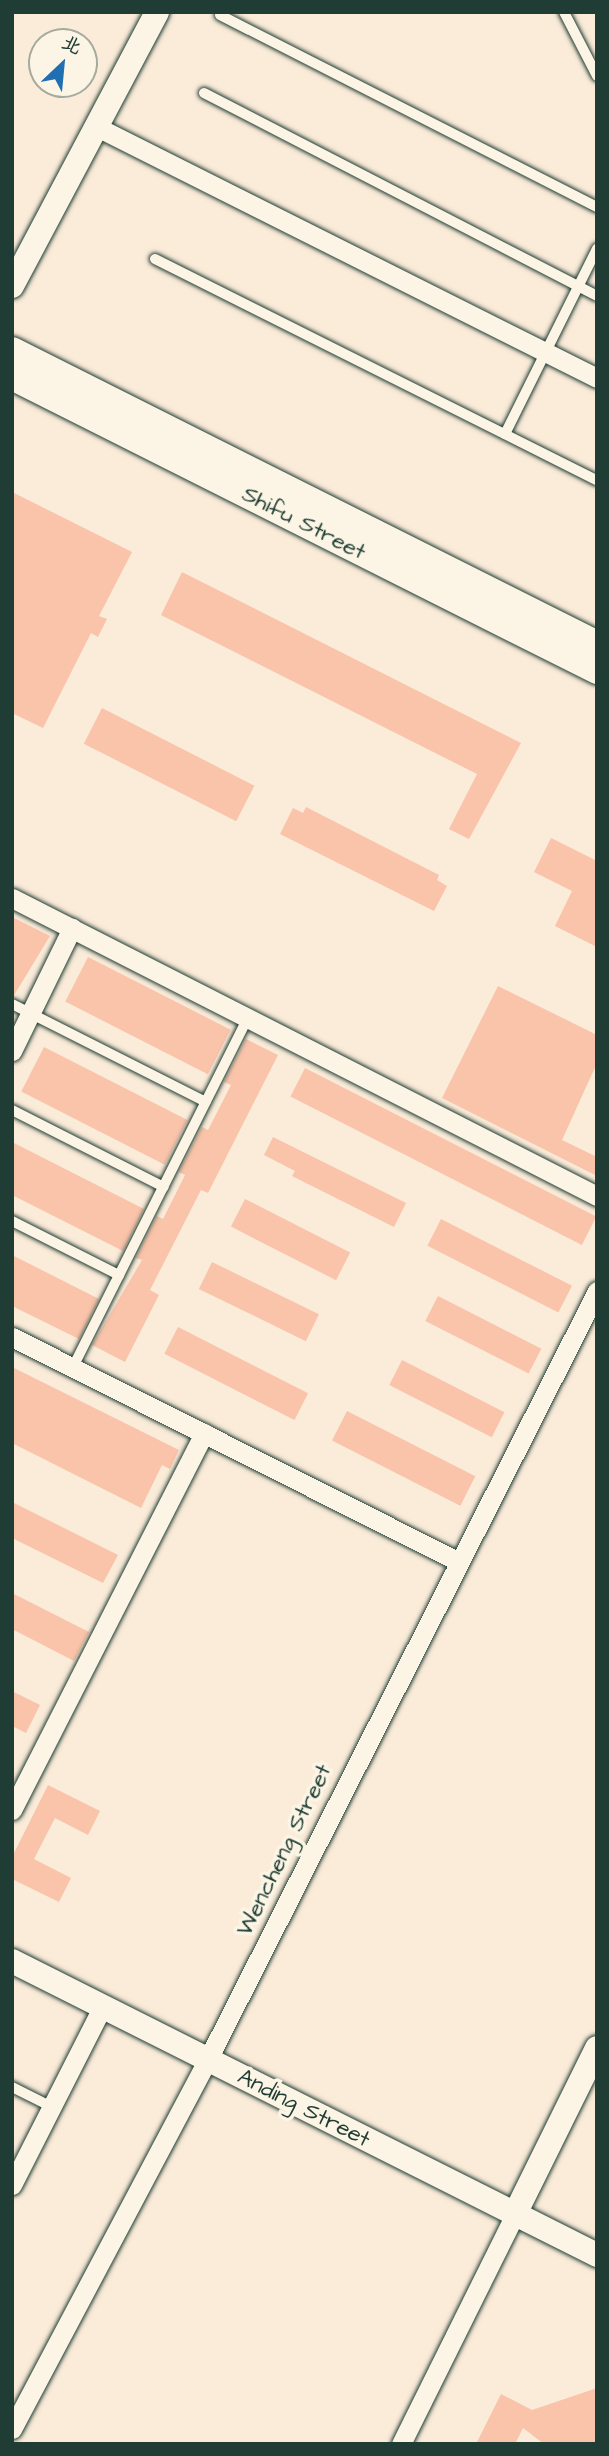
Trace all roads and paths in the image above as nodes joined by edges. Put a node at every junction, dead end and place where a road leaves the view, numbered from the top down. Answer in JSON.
{"nodes":[{"id":1,"x":158,"y":12,"type":"edge"},
{"id":2,"x":564,"y":12,"type":"edge"},
{"id":3,"x":220,"y":15,"type":"dead end"},
{"id":4,"x":597,"y":76,"type":"edge"},
{"id":5,"x":204,"y":93,"type":"dead end"},
{"id":6,"x":97,"y":127,"type":"junction"},
{"id":7,"x":597,"y":207,"type":"edge"},
{"id":8,"x":597,"y":249,"type":"edge"},
{"id":9,"x":155,"y":259,"type":"dead end"},
{"id":10,"x":12,"y":285,"type":"edge"},
{"id":11,"x":578,"y":287,"type":"junction"},
{"id":12,"x":597,"y":296,"type":"edge"},
{"id":13,"x":12,"y":351,"type":"edge"},
{"id":14,"x":546,"y":353,"type":"junction"},
{"id":15,"x":12,"y":376,"type":"edge"},
{"id":16,"x":597,"y":379,"type":"edge"},
{"id":17,"x":505,"y":435,"type":"junction"},
{"id":18,"x":597,"y":480,"type":"edge"},
{"id":19,"x":597,"y":645,"type":"edge"},
{"id":20,"x":597,"y":670,"type":"edge"},
{"id":21,"x":12,"y":898,"type":"edge"},
{"id":22,"x":72,"y":928,"type":"junction"},
{"id":23,"x":12,"y":1004,"type":"edge"},
{"id":24,"x":30,"y":1013,"type":"junction"},
{"id":25,"x":248,"y":1018,"type":"junction"},
{"id":26,"x":12,"y":1051,"type":"edge"},
{"id":27,"x":206,"y":1102,"type":"junction"},
{"id":28,"x":12,"y":1110,"type":"edge"},
{"id":29,"x":164,"y":1187,"type":"junction"},
{"id":30,"x":597,"y":1196,"type":"edge"},
{"id":31,"x":12,"y":1221,"type":"edge"},
{"id":32,"x":119,"y":1275,"type":"junction"},
{"id":33,"x":597,"y":1291,"type":"edge"},
{"id":34,"x":12,"y":1337,"type":"edge"},
{"id":35,"x":73,"y":1367,"type":"junction"},
{"id":36,"x":204,"y":1433,"type":"junction"},
{"id":37,"x":458,"y":1561,"type":"junction"},
{"id":38,"x":12,"y":1810,"type":"edge"},
{"id":39,"x":12,"y":1961,"type":"edge"},
{"id":40,"x":103,"y":2006,"type":"junction"},
{"id":41,"x":597,"y":2048,"type":"edge"},
{"id":42,"x":208,"y":2059,"type":"junction"},
{"id":43,"x":12,"y":2087,"type":"edge"},
{"id":44,"x":52,"y":2107,"type":"junction"},
{"id":45,"x":13,"y":2180,"type":"edge"},
{"id":46,"x":515,"y":2214,"type":"junction"},
{"id":47,"x":597,"y":2255,"type":"edge"},
{"id":48,"x":12,"y":2429,"type":"edge"},
{"id":49,"x":401,"y":2444,"type":"edge"}],
"edges":[{"from":1,"to":6,"type":"street"},
{"from":2,"to":4,"type":"lane"},
{"from":3,"to":7,"type":"lane"},
{"from":5,"to":11,"type":"lane"},
{"from":6,"to":10,"type":"street"},
{"from":6,"to":14,"type":"street"},
{"from":8,"to":11,"type":"lane"},
{"from":9,"to":17,"type":"lane"},
{"from":11,"to":12,"type":"lane"},
{"from":11,"to":14,"type":"lane"},
{"from":13,"to":19,"type":"main road","name":"Shifu Street"},
{"from":14,"to":16,"type":"street"},
{"from":14,"to":17,"type":"lane"},
{"from":15,"to":20,"type":"main road","name":"Shifu Street"},
{"from":17,"to":18,"type":"lane"},
{"from":21,"to":22,"type":"street"},
{"from":22,"to":24,"type":"street"},
{"from":22,"to":25,"type":"street"},
{"from":23,"to":24,"type":"lane"},
{"from":24,"to":26,"type":"street"},
{"from":24,"to":27,"type":"lane"},
{"from":25,"to":27,"type":"lane"},
{"from":25,"to":30,"type":"street"},
{"from":27,"to":29,"type":"lane"},
{"from":28,"to":29,"type":"lane"},
{"from":29,"to":32,"type":"lane"},
{"from":31,"to":32,"type":"lane"},
{"from":32,"to":35,"type":"lane"},
{"from":33,"to":37,"type":"street","name":"Wencheng Street"},
{"from":34,"to":35,"type":"street"},
{"from":35,"to":36,"type":"street"},
{"from":36,"to":37,"type":"street"},
{"from":36,"to":38,"type":"street"},
{"from":37,"to":42,"type":"street","name":"Wencheng Street"},
{"from":39,"to":40,"type":"street","name":"Anding Street"},
{"from":40,"to":42,"type":"street","name":"Anding Street"},
{"from":40,"to":44,"type":"street"},
{"from":41,"to":46,"type":"street"},
{"from":42,"to":46,"type":"street","name":"Anding Street"},
{"from":42,"to":48,"type":"street","name":"Wencheng Street"},
{"from":43,"to":44,"type":"lane"},
{"from":44,"to":45,"type":"street"},
{"from":46,"to":47,"type":"street","name":"Anding Street"},
{"from":46,"to":49,"type":"street"}]}
